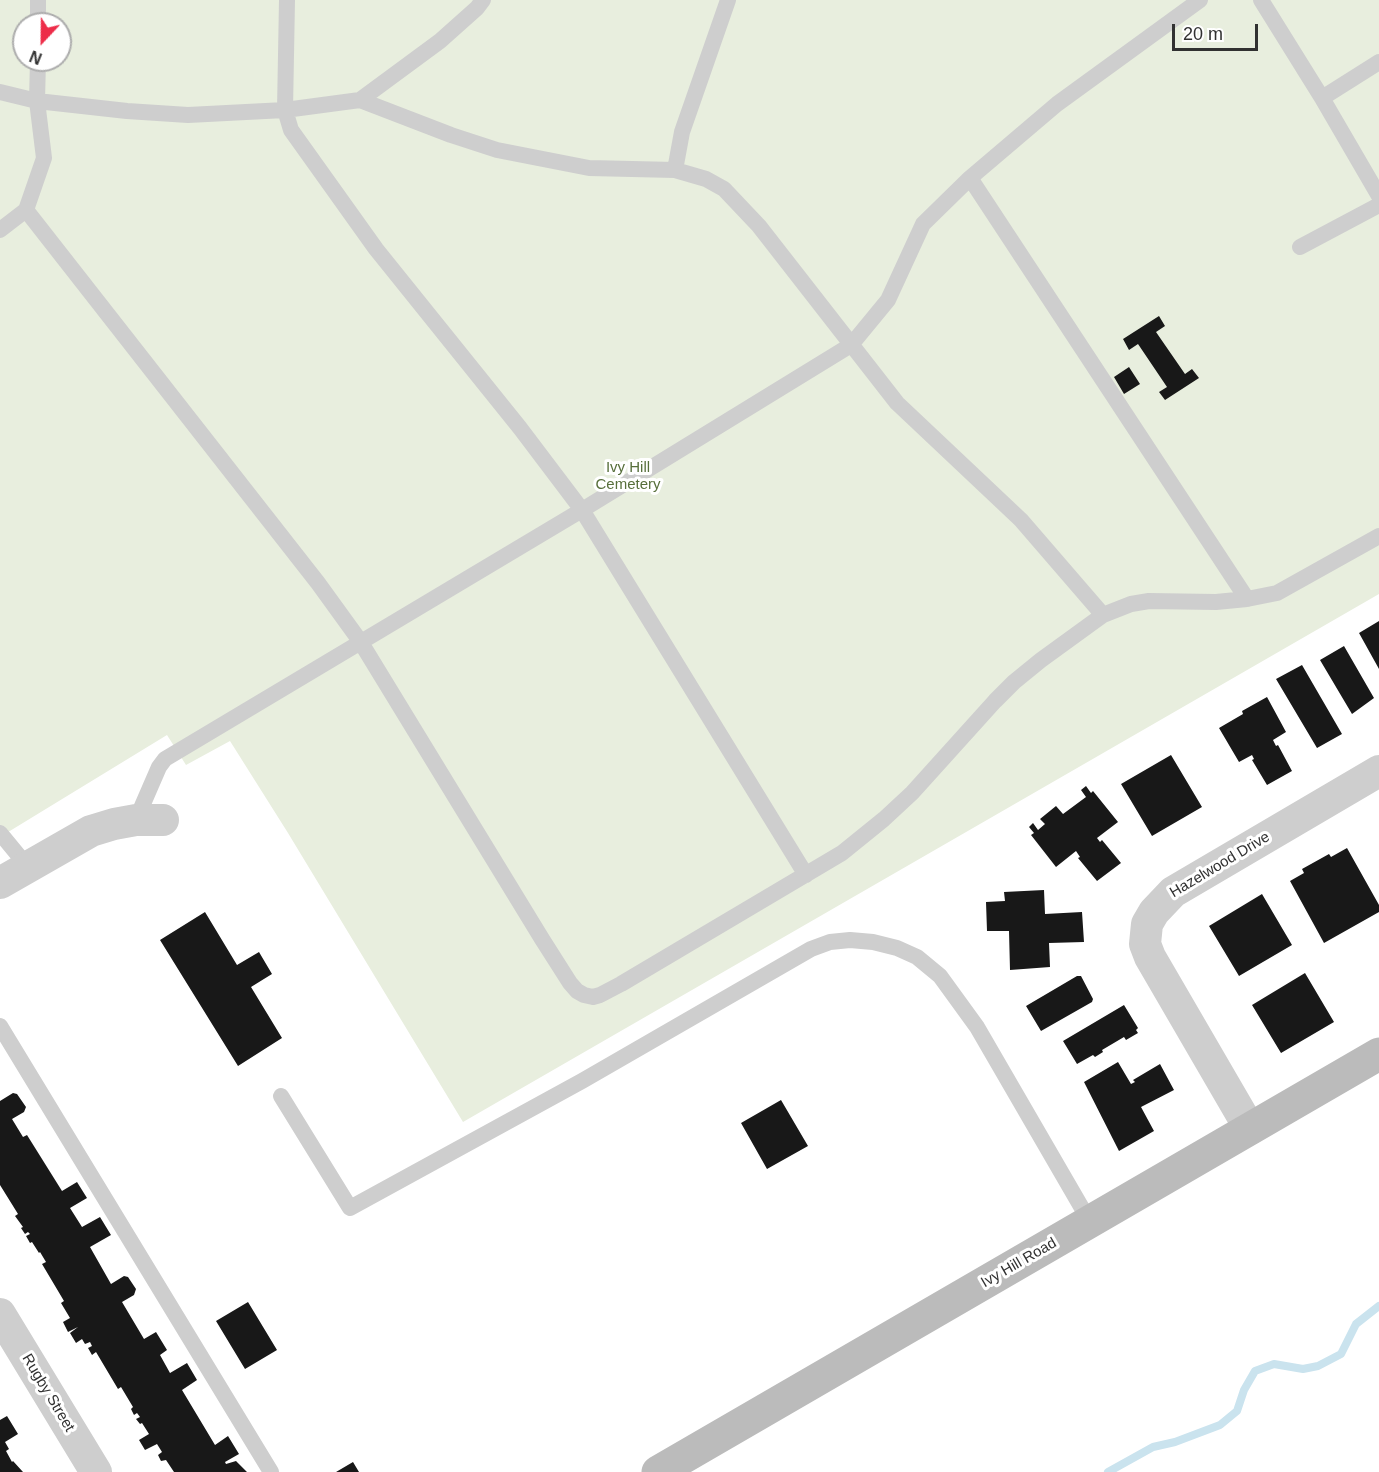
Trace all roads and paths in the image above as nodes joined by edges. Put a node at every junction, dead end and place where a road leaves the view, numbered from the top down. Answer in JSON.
{"nodes":[{"id":1,"x":287,"y":0,"type":"edge"},
{"id":2,"x":483,"y":0,"type":"edge"},
{"id":3,"x":728,"y":0,"type":"edge"},
{"id":4,"x":1200,"y":0,"type":"edge"},
{"id":5,"x":1261,"y":0,"type":"edge"},
{"id":6,"x":1379,"y":62,"type":"edge"},
{"id":7,"x":38,"y":72,"type":"edge"},
{"id":8,"x":0,"y":92,"type":"edge"},
{"id":9,"x":1322,"y":98,"type":"junction"},
{"id":10,"x":360,"y":100,"type":"junction"},
{"id":11,"x":37,"y":101,"type":"junction"},
{"id":12,"x":285,"y":110,"type":"junction"},
{"id":13,"x":675,"y":170,"type":"junction"},
{"id":14,"x":970,"y":178,"type":"junction"},
{"id":15,"x":1379,"y":196,"type":"edge"},
{"id":16,"x":1379,"y":205,"type":"edge"},
{"id":17,"x":26,"y":210,"type":"junction"},
{"id":18,"x":0,"y":230,"type":"edge"},
{"id":19,"x":1300,"y":247,"type":"dead end"},
{"id":20,"x":851,"y":345,"type":"junction"},
{"id":21,"x":582,"y":510,"type":"junction"},
{"id":22,"x":1379,"y":536,"type":"edge"},
{"id":23,"x":1247,"y":599,"type":"junction"},
{"id":24,"x":1103,"y":615,"type":"junction"},
{"id":25,"x":360,"y":641,"type":"junction"},
{"id":26,"x":1379,"y":771,"type":"edge"},
{"id":27,"x":149,"y":820,"type":"joint"},
{"id":28,"x":0,"y":832,"type":"edge"},
{"id":29,"x":28,"y":867,"type":"junction"},
{"id":30,"x":806,"y":875,"type":"junction"},
{"id":31,"x":0,"y":883,"type":"edge"},
{"id":32,"x":0,"y":1026,"type":"edge"},
{"id":33,"x":1379,"y":1054,"type":"edge"},
{"id":34,"x":281,"y":1096,"type":"dead end"},
{"id":35,"x":1250,"y":1129,"type":"junction"},
{"id":36,"x":1090,"y":1222,"type":"junction"},
{"id":37,"x":0,"y":1314,"type":"edge"},
{"id":38,"x":96,"y":1472,"type":"edge"},
{"id":39,"x":271,"y":1472,"type":"edge"},
{"id":40,"x":658,"y":1472,"type":"edge"}],
"edges":[{"from":1,"to":12,"type":"lane"},
{"from":2,"to":10,"type":"lane"},
{"from":3,"to":13,"type":"lane"},
{"from":4,"to":14,"type":"lane"},
{"from":5,"to":9,"type":"lane"},
{"from":6,"to":9,"type":"lane"},
{"from":7,"to":11,"type":"lane"},
{"from":8,"to":11,"type":"lane"},
{"from":9,"to":15,"type":"lane"},
{"from":10,"to":12,"type":"lane"},
{"from":10,"to":13,"type":"lane"},
{"from":11,"to":12,"type":"lane"},
{"from":11,"to":17,"type":"lane"},
{"from":12,"to":21,"type":"lane"},
{"from":13,"to":20,"type":"lane"},
{"from":14,"to":20,"type":"lane"},
{"from":14,"to":23,"type":"lane"},
{"from":16,"to":19,"type":"lane"},
{"from":17,"to":18,"type":"lane"},
{"from":17,"to":25,"type":"lane"},
{"from":20,"to":21,"type":"lane"},
{"from":20,"to":24,"type":"lane"},
{"from":21,"to":25,"type":"lane"},
{"from":21,"to":30,"type":"lane"},
{"from":22,"to":23,"type":"lane"},
{"from":23,"to":24,"type":"lane"},
{"from":24,"to":30,"type":"lane"},
{"from":25,"to":27,"type":"lane"},
{"from":25,"to":30,"type":"lane"},
{"from":26,"to":35,"type":"street","name":"Hazelwood Drive"},
{"from":27,"to":29,"type":"street"},
{"from":28,"to":29,"type":"lane"},
{"from":29,"to":31,"type":"street"},
{"from":32,"to":39,"type":"lane"},
{"from":33,"to":35,"type":"street","name":"Ivy Hill Road"},
{"from":34,"to":36,"type":"lane"},
{"from":35,"to":36,"type":"street","name":"Ivy Hill Road"},
{"from":36,"to":40,"type":"street","name":"Ivy Hill Road"},
{"from":37,"to":38,"type":"street","name":"Rugby Street"}]}
